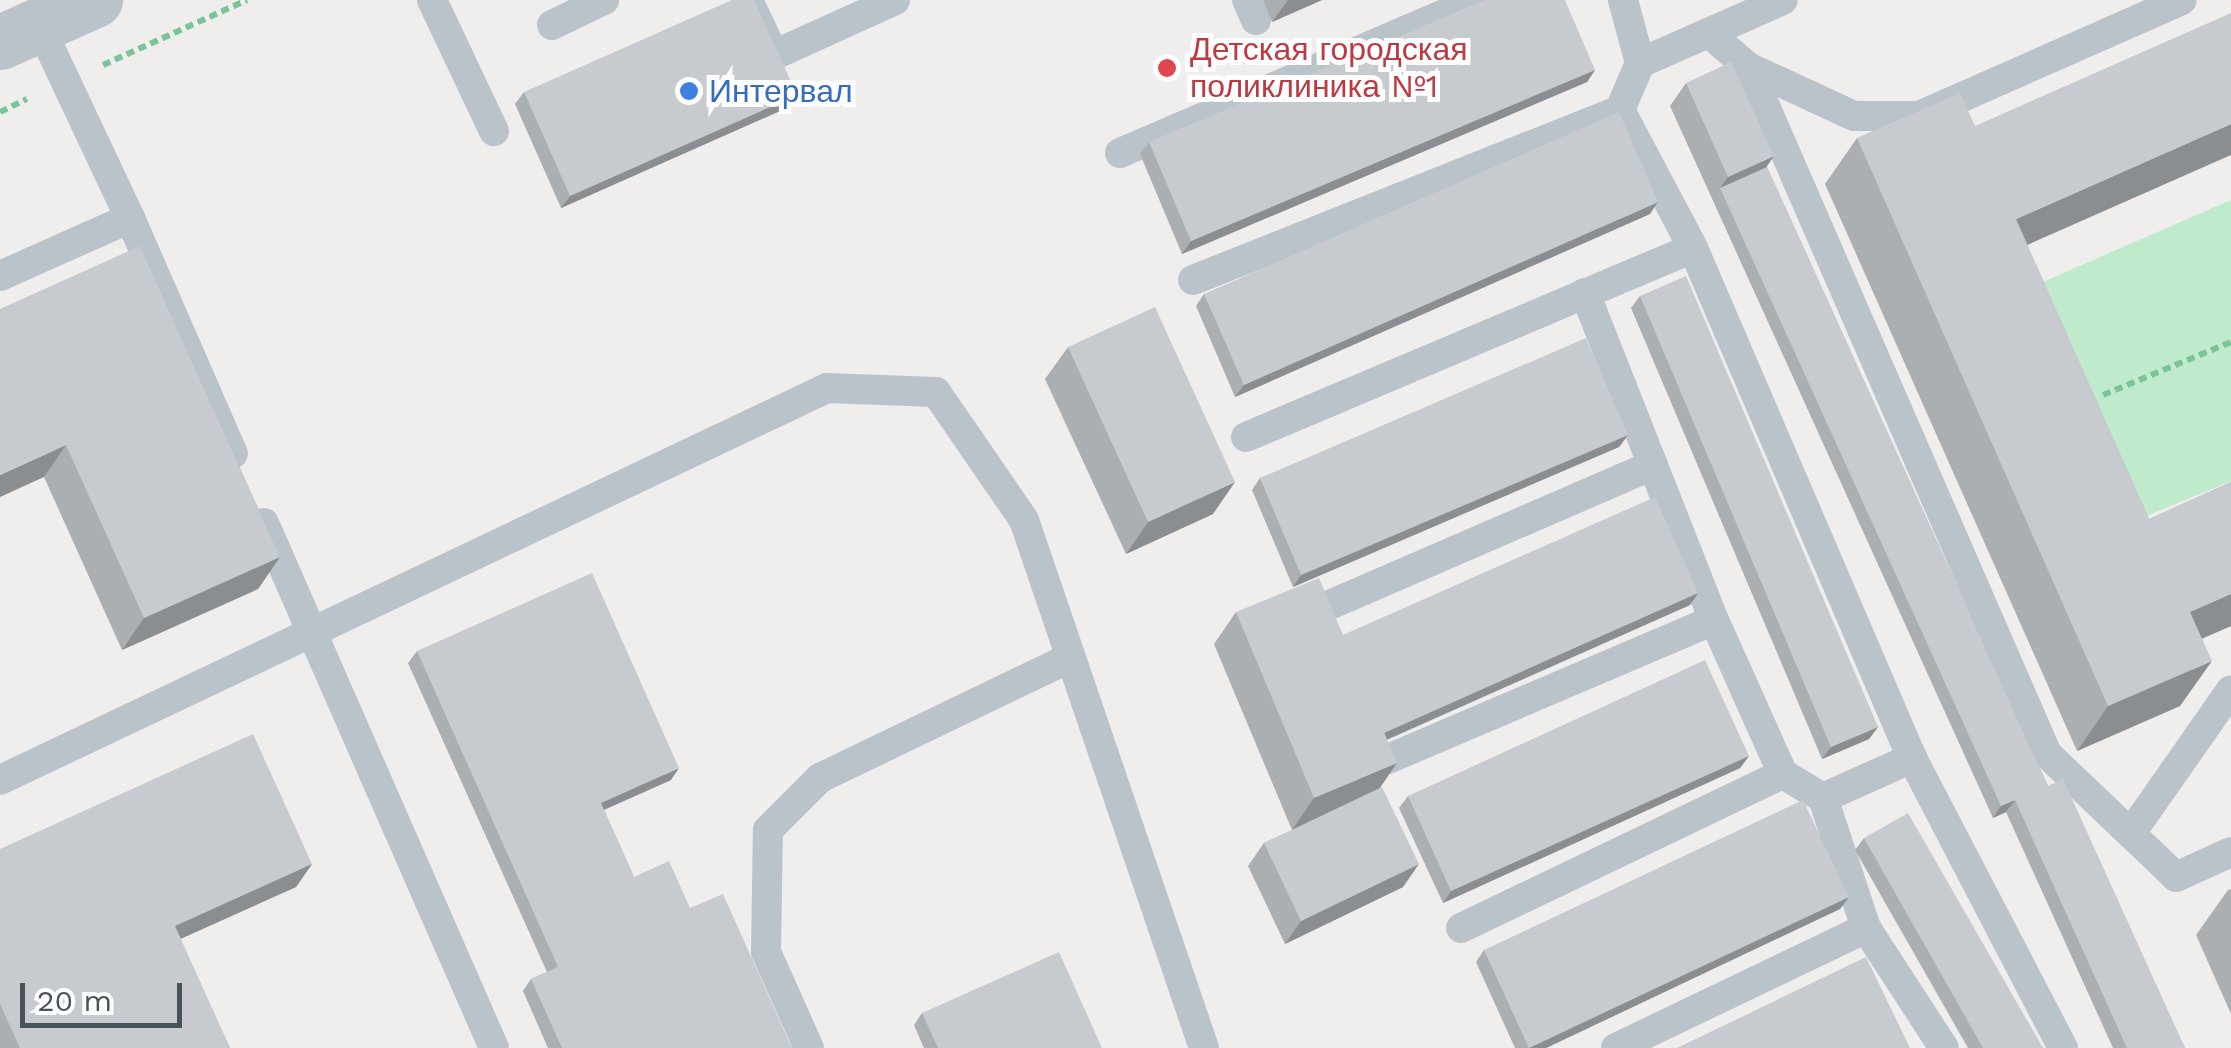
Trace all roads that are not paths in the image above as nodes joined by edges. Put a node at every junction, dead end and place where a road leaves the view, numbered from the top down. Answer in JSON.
{"nodes":[{"id":1,"x":95,"y":0,"type":"edge"},
{"id":2,"x":432,"y":0,"type":"edge"},
{"id":3,"x":604,"y":0,"type":"edge"},
{"id":4,"x":748,"y":0,"type":"edge"},
{"id":5,"x":895,"y":0,"type":"edge"},
{"id":6,"x":1477,"y":0,"type":"edge"},
{"id":7,"x":1623,"y":0,"type":"edge"},
{"id":8,"x":1783,"y":0,"type":"edge"},
{"id":9,"x":2182,"y":0,"type":"edge"},
{"id":10,"x":552,"y":25,"type":"dead end"},
{"id":11,"x":1708,"y":32,"type":"junction"},
{"id":12,"x":20,"y":34,"type":"edge"},
{"id":13,"x":1640,"y":64,"type":"junction"},
{"id":14,"x":1748,"y":67,"type":"junction"},
{"id":15,"x":1620,"y":110,"type":"junction"},
{"id":16,"x":494,"y":131,"type":"dead end"},
{"id":17,"x":1120,"y":153,"type":"dead end"},
{"id":18,"x":130,"y":218,"type":"junction"},
{"id":19,"x":1693,"y":248,"type":"junction"},
{"id":20,"x":0,"y":276,"type":"edge"},
{"id":21,"x":1193,"y":280,"type":"dead end"},
{"id":22,"x":1585,"y":293,"type":"junction"},
{"id":23,"x":1246,"y":437,"type":"dead end"},
{"id":24,"x":1653,"y":466,"type":"junction"},
{"id":25,"x":1318,"y":610,"type":"edge"},
{"id":26,"x":1714,"y":620,"type":"junction"},
{"id":27,"x":312,"y":632,"type":"junction"},
{"id":28,"x":1067,"y":659,"type":"junction"},
{"id":29,"x":2231,"y":690,"type":"edge"},
{"id":30,"x":1912,"y":758,"type":"junction"},
{"id":31,"x":1388,"y":759,"type":"edge"},
{"id":32,"x":1783,"y":774,"type":"junction"},
{"id":33,"x":0,"y":780,"type":"edge"},
{"id":34,"x":1823,"y":798,"type":"junction"},
{"id":35,"x":2131,"y":834,"type":"junction"},
{"id":36,"x":2231,"y":852,"type":"edge"},
{"id":37,"x":1461,"y":928,"type":"dead end"},
{"id":38,"x":1866,"y":928,"type":"junction"},
{"id":39,"x":494,"y":1048,"type":"edge"},
{"id":40,"x":809,"y":1048,"type":"edge"},
{"id":41,"x":1204,"y":1048,"type":"edge"},
{"id":42,"x":1616,"y":1048,"type":"edge"},
{"id":43,"x":1944,"y":1048,"type":"edge"},
{"id":44,"x":2064,"y":1048,"type":"edge"}],
"edges":[{"from":1,"to":12,"type":"street"},
{"from":2,"to":16,"type":"lane"},
{"from":3,"to":10,"type":"lane"},
{"from":4,"to":5,"type":"lane"},
{"from":6,"to":17,"type":"lane"},
{"from":7,"to":13,"type":"lane"},
{"from":8,"to":11,"type":"lane"},
{"from":9,"to":14,"type":"lane"},
{"from":11,"to":13,"type":"lane"},
{"from":11,"to":14,"type":"lane"},
{"from":12,"to":18,"type":"lane"},
{"from":13,"to":15,"type":"lane"},
{"from":14,"to":35,"type":"lane"},
{"from":15,"to":19,"type":"lane"},
{"from":15,"to":21,"type":"lane"},
{"from":18,"to":20,"type":"lane"},
{"from":18,"to":27,"type":"lane"},
{"from":19,"to":22,"type":"lane"},
{"from":19,"to":30,"type":"lane"},
{"from":22,"to":23,"type":"lane"},
{"from":22,"to":24,"type":"lane"},
{"from":24,"to":25,"type":"lane"},
{"from":24,"to":26,"type":"lane"},
{"from":26,"to":31,"type":"lane"},
{"from":26,"to":32,"type":"lane"},
{"from":27,"to":28,"type":"lane"},
{"from":27,"to":33,"type":"lane"},
{"from":27,"to":39,"type":"lane"},
{"from":28,"to":40,"type":"lane"},
{"from":28,"to":41,"type":"lane"},
{"from":29,"to":35,"type":"lane"},
{"from":30,"to":34,"type":"lane"},
{"from":30,"to":44,"type":"lane"},
{"from":32,"to":34,"type":"lane"},
{"from":32,"to":37,"type":"lane"},
{"from":34,"to":38,"type":"lane"},
{"from":35,"to":36,"type":"lane"},
{"from":38,"to":42,"type":"lane"},
{"from":38,"to":43,"type":"lane"}]}
